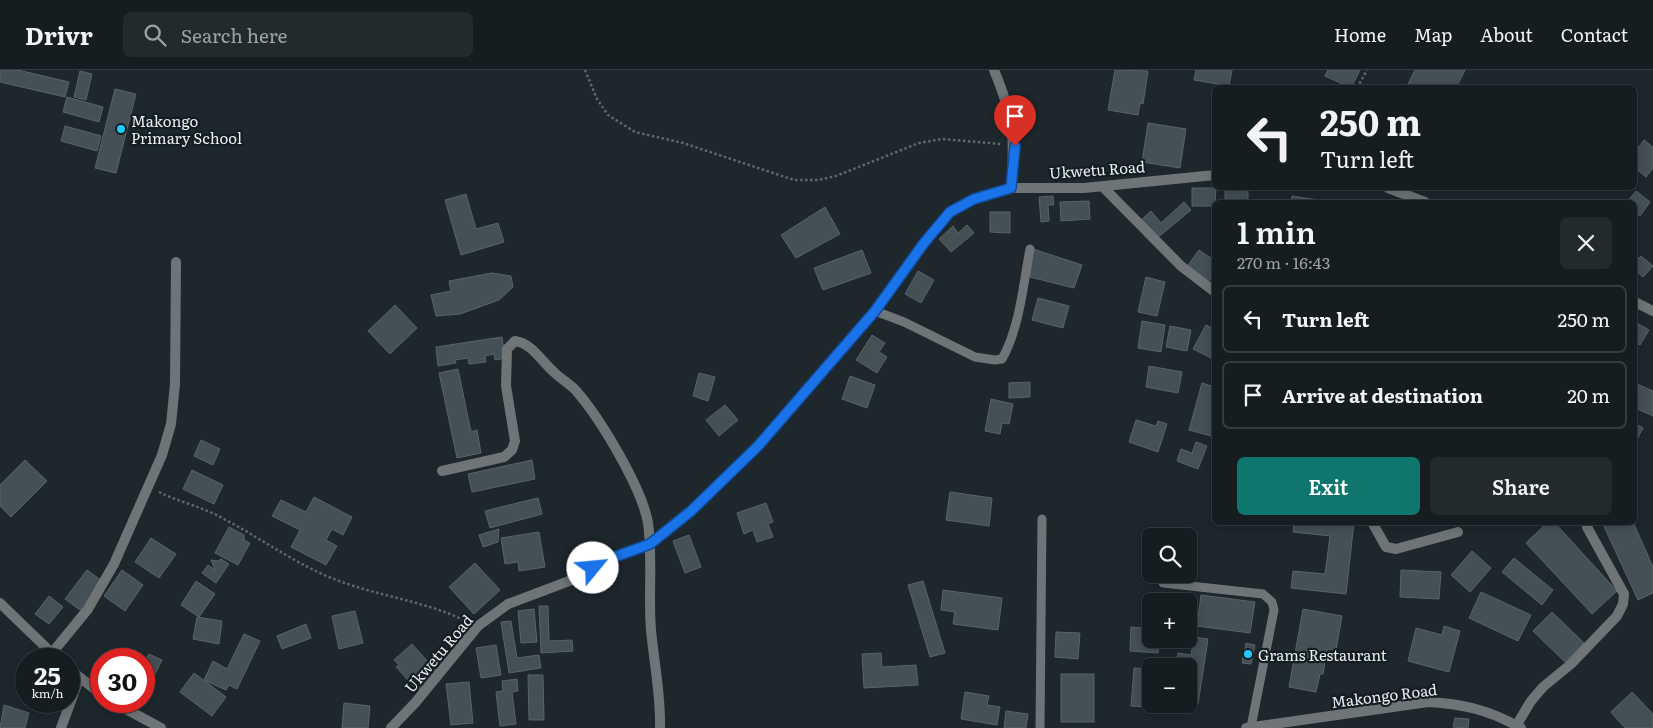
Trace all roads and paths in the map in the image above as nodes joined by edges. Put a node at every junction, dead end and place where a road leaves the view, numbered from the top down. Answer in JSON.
{"nodes":[{"id":1,"x":585,"y":70,"type":"edge"},
{"id":2,"x":994,"y":70,"type":"edge"},
{"id":3,"x":1367,"y":70,"type":"edge"},
{"id":4,"x":1359,"y":85,"type":"edge"},
{"id":5,"x":1015,"y":146,"type":"junction"},
{"id":6,"x":1212,"y":175,"type":"edge"},
{"id":7,"x":1102,"y":186,"type":"junction"},
{"id":8,"x":1011,"y":188,"type":"junction"},
{"id":9,"x":1393,"y":190,"type":"edge"},
{"id":10,"x":1420,"y":200,"type":"edge"},
{"id":11,"x":1030,"y":249,"type":"dead end"},
{"id":12,"x":176,"y":262,"type":"dead end"},
{"id":13,"x":1212,"y":290,"type":"edge"},
{"id":14,"x":1637,"y":303,"type":"edge"},
{"id":15,"x":875,"y":311,"type":"junction"},
{"id":16,"x":1653,"y":311,"type":"edge"},
{"id":17,"x":442,"y":471,"type":"dead end"},
{"id":18,"x":148,"y":486,"type":"junction"},
{"id":19,"x":1042,"y":519,"type":"dead end"},
{"id":20,"x":1374,"y":525,"type":"edge"},
{"id":21,"x":1587,"y":527,"type":"dead end"},
{"id":22,"x":1458,"y":532,"type":"dead end"},
{"id":23,"x":650,"y":544,"type":"junction"},
{"id":24,"x":1163,"y":583,"type":"dead end"},
{"id":25,"x":0,"y":603,"type":"edge"},
{"id":26,"x":478,"y":626,"type":"junction"},
{"id":27,"x":47,"y":648,"type":"edge"},
{"id":28,"x":60,"y":648,"type":"edge"},
{"id":29,"x":80,"y":679,"type":"edge"},
{"id":30,"x":90,"y":686,"type":"edge"},
{"id":31,"x":67,"y":713,"type":"edge"},
{"id":32,"x":133,"y":713,"type":"edge"},
{"id":33,"x":1282,"y":726,"type":"edge"},
{"id":34,"x":1251,"y":727,"type":"edge"},
{"id":35,"x":1518,"y":727,"type":"edge"},
{"id":36,"x":61,"y":728,"type":"edge"},
{"id":37,"x":161,"y":728,"type":"edge"},
{"id":38,"x":390,"y":728,"type":"edge"},
{"id":39,"x":660,"y":728,"type":"edge"},
{"id":40,"x":1040,"y":728,"type":"edge"},
{"id":41,"x":1246,"y":728,"type":"edge"}],
"edges":[{"from":1,"to":5,"type":"path"},
{"from":2,"to":5,"type":"street"},
{"from":3,"to":4,"type":"path"},
{"from":5,"to":8,"type":"street"},
{"from":6,"to":7,"type":"street","name":"Ukwetu Road"},
{"from":7,"to":8,"type":"street","name":"Ukwetu Road"},
{"from":7,"to":13,"type":"street"},
{"from":8,"to":15,"type":"street","name":"Ukwetu Road"},
{"from":9,"to":10,"type":"street"},
{"from":11,"to":15,"type":"lane"},
{"from":12,"to":18,"type":"street"},
{"from":14,"to":16,"type":"street"},
{"from":15,"to":23,"type":"street","name":"Ukwetu Road"},
{"from":17,"to":23,"type":"street"},
{"from":18,"to":26,"type":"path"},
{"from":18,"to":28,"type":"street"},
{"from":19,"to":40,"type":"lane"},
{"from":20,"to":22,"type":"street"},
{"from":21,"to":35,"type":"street"},
{"from":23,"to":26,"type":"street","name":"Ukwetu Road"},
{"from":23,"to":39,"type":"street"},
{"from":24,"to":34,"type":"lane"},
{"from":25,"to":27,"type":"street"},
{"from":26,"to":38,"type":"street","name":"Ukwetu Road"},
{"from":29,"to":30,"type":"street"},
{"from":31,"to":36,"type":"street"},
{"from":32,"to":37,"type":"street"},
{"from":33,"to":34,"type":"street","name":"Makongo Road"},
{"from":33,"to":35,"type":"street","name":"Makongo Road"},
{"from":34,"to":41,"type":"street","name":"Makongo Road"}]}
